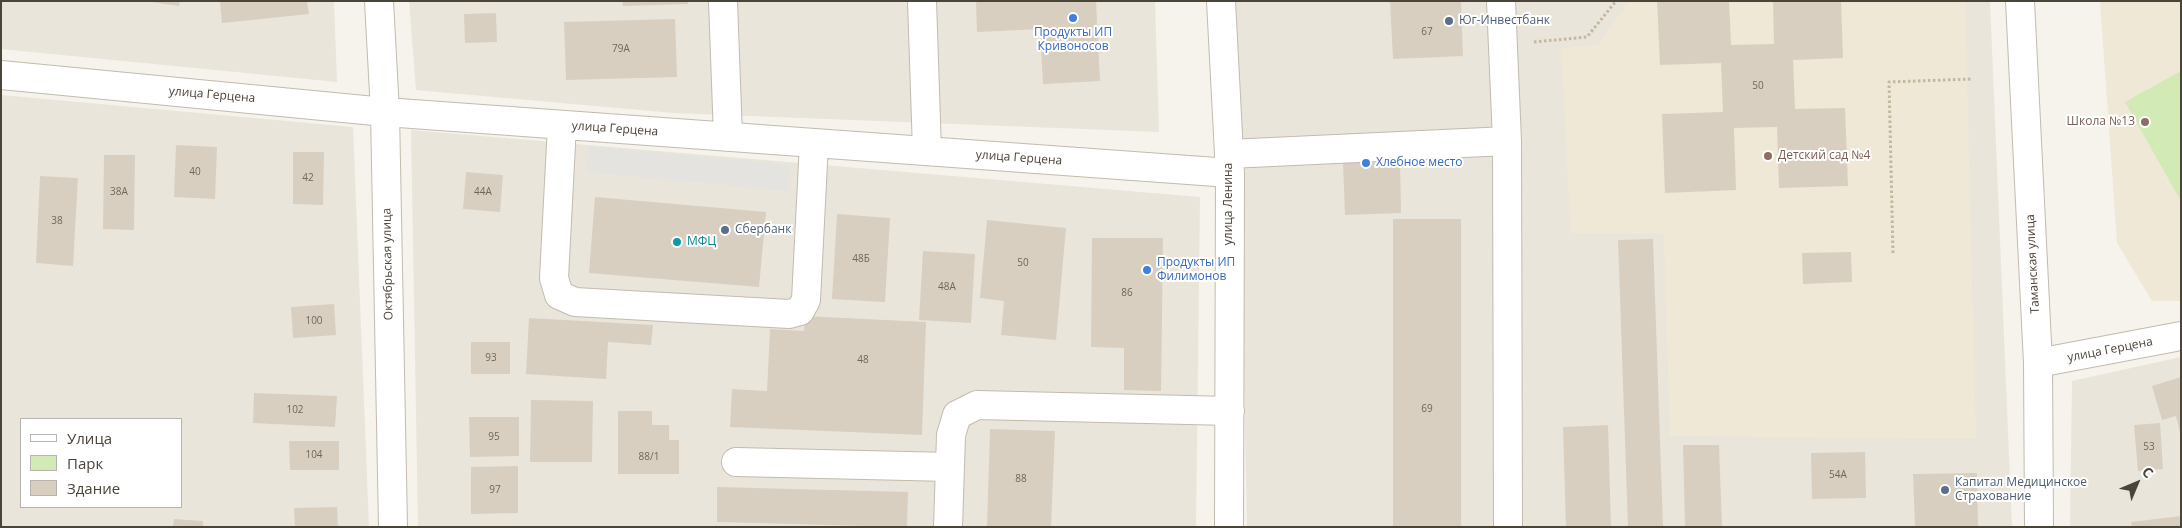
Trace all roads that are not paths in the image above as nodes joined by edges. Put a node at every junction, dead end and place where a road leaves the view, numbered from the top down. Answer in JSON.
{"nodes":[{"id":1,"x":379,"y":1,"type":"edge"},
{"id":2,"x":723,"y":1,"type":"edge"},
{"id":3,"x":922,"y":1,"type":"edge"},
{"id":4,"x":1221,"y":1,"type":"edge"},
{"id":5,"x":1501,"y":1,"type":"edge"},
{"id":6,"x":2020,"y":1,"type":"edge"},
{"id":7,"x":1,"y":75,"type":"edge"},
{"id":8,"x":385,"y":112,"type":"junction"},
{"id":9,"x":562,"y":125,"type":"junction"},
{"id":10,"x":728,"y":137,"type":"junction"},
{"id":11,"x":1507,"y":141,"type":"junction"},
{"id":12,"x":814,"y":143,"type":"junction"},
{"id":13,"x":927,"y":152,"type":"junction"},
{"id":14,"x":1230,"y":164,"type":"junction"},
{"id":15,"x":2181,"y":336,"type":"edge"},
{"id":16,"x":2038,"y":363,"type":"junction"},
{"id":17,"x":1230,"y":411,"type":"junction"},
{"id":18,"x":736,"y":462,"type":"dead end"},
{"id":19,"x":950,"y":467,"type":"junction"},
{"id":20,"x":393,"y":527,"type":"edge"},
{"id":21,"x":948,"y":527,"type":"edge"},
{"id":22,"x":1229,"y":527,"type":"edge"},
{"id":23,"x":1508,"y":527,"type":"edge"},
{"id":24,"x":2039,"y":527,"type":"edge"}],
"edges":[{"from":1,"to":8,"type":"street","name":"Октябрьская улица"},
{"from":2,"to":10,"type":"street"},
{"from":3,"to":13,"type":"street"},
{"from":4,"to":14,"type":"street","name":"улица Ленина"},
{"from":5,"to":11,"type":"street"},
{"from":6,"to":16,"type":"street","name":"Таманская улица"},
{"from":7,"to":8,"type":"street","name":"улица Герцена"},
{"from":8,"to":9,"type":"street","name":"улица Герцена"},
{"from":8,"to":20,"type":"street","name":"Октябрьская улица"},
{"from":9,"to":10,"type":"street","name":"улица Герцена"},
{"from":9,"to":12,"type":"street"},
{"from":10,"to":12,"type":"street","name":"улица Герцена"},
{"from":11,"to":14,"type":"street","name":"улица Герцена"},
{"from":11,"to":23,"type":"street"},
{"from":12,"to":13,"type":"street","name":"улица Герцена"},
{"from":13,"to":14,"type":"street","name":"улица Герцена"},
{"from":14,"to":17,"type":"street","name":"улица Ленина"},
{"from":15,"to":16,"type":"street","name":"улица Герцена"},
{"from":16,"to":24,"type":"street","name":"Таманская улица"},
{"from":17,"to":19,"type":"street"},
{"from":17,"to":22,"type":"street","name":"улица Ленина"},
{"from":18,"to":19,"type":"street"},
{"from":19,"to":21,"type":"street"}]}
